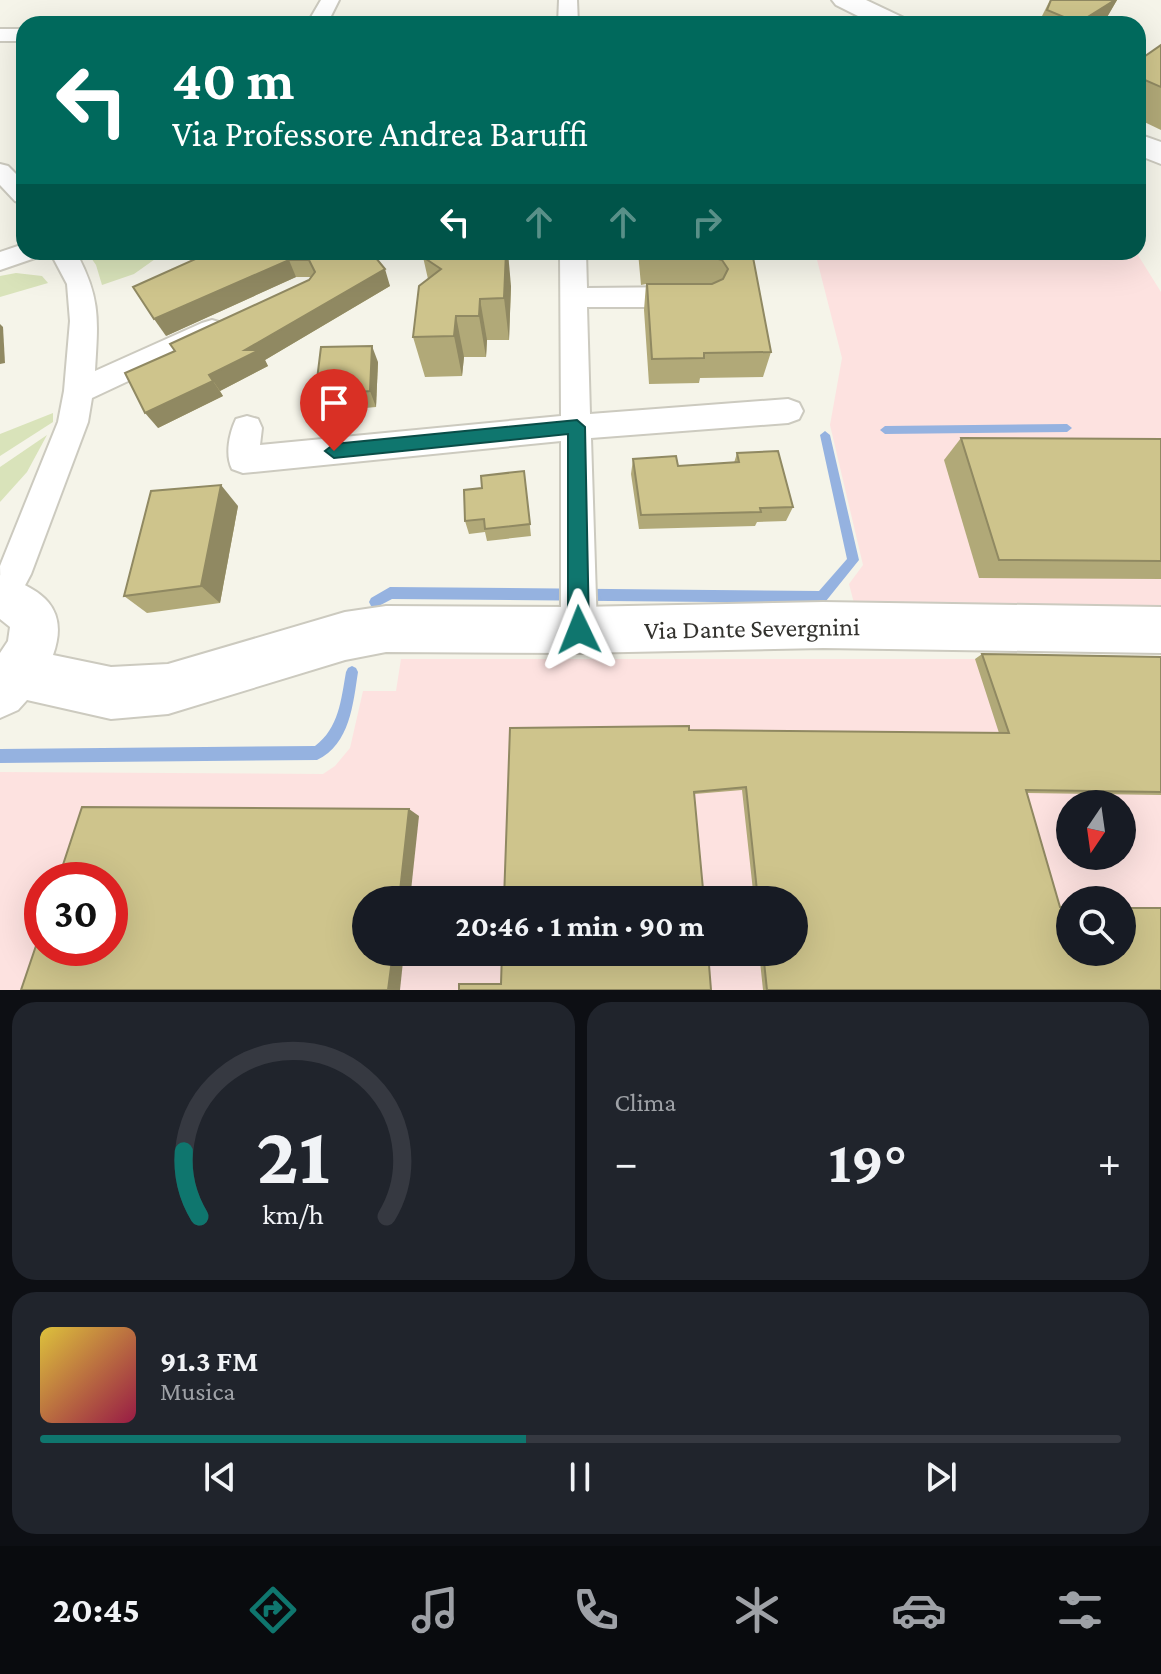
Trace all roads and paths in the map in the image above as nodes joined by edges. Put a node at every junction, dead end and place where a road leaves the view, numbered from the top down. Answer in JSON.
{"nodes":[{"id":1,"x":845,"y":0,"type":"edge"},
{"id":2,"x":878,"y":16,"type":"edge"},
{"id":3,"x":0,"y":171,"type":"edge"},
{"id":4,"x":16,"y":188,"type":"edge"},
{"id":5,"x":67,"y":260,"type":"edge"},
{"id":6,"x":573,"y":260,"type":"edge"},
{"id":7,"x":706,"y":297,"type":"edge"},
{"id":8,"x":574,"y":298,"type":"junction"},
{"id":9,"x":236,"y":319,"type":"edge"},
{"id":10,"x":79,"y":391,"type":"junction"},
{"id":11,"x":788,"y":411,"type":"dead end"},
{"id":12,"x":577,"y":427,"type":"junction"},
{"id":13,"x":247,"y":428,"type":"dead end"},
{"id":14,"x":1,"y":597,"type":"edge"},
{"id":15,"x":578,"y":607,"type":"junction"},
{"id":16,"x":1161,"y":630,"type":"edge"},
{"id":17,"x":9,"y":683,"type":"edge"}],
"edges":[{"from":1,"to":2,"type":"street"},
{"from":3,"to":4,"type":"street"},
{"from":5,"to":10,"type":"street"},
{"from":6,"to":8,"type":"street"},
{"from":7,"to":8,"type":"street"},
{"from":8,"to":12,"type":"street"},
{"from":9,"to":10,"type":"street"},
{"from":10,"to":14,"type":"street"},
{"from":11,"to":12,"type":"street"},
{"from":12,"to":13,"type":"street"},
{"from":12,"to":15,"type":"street"},
{"from":14,"to":17,"type":"street"},
{"from":15,"to":16,"type":"street","name":"Via Dante Severgnini"},
{"from":15,"to":17,"type":"street","name":"Via Dante Severgnini"}]}
